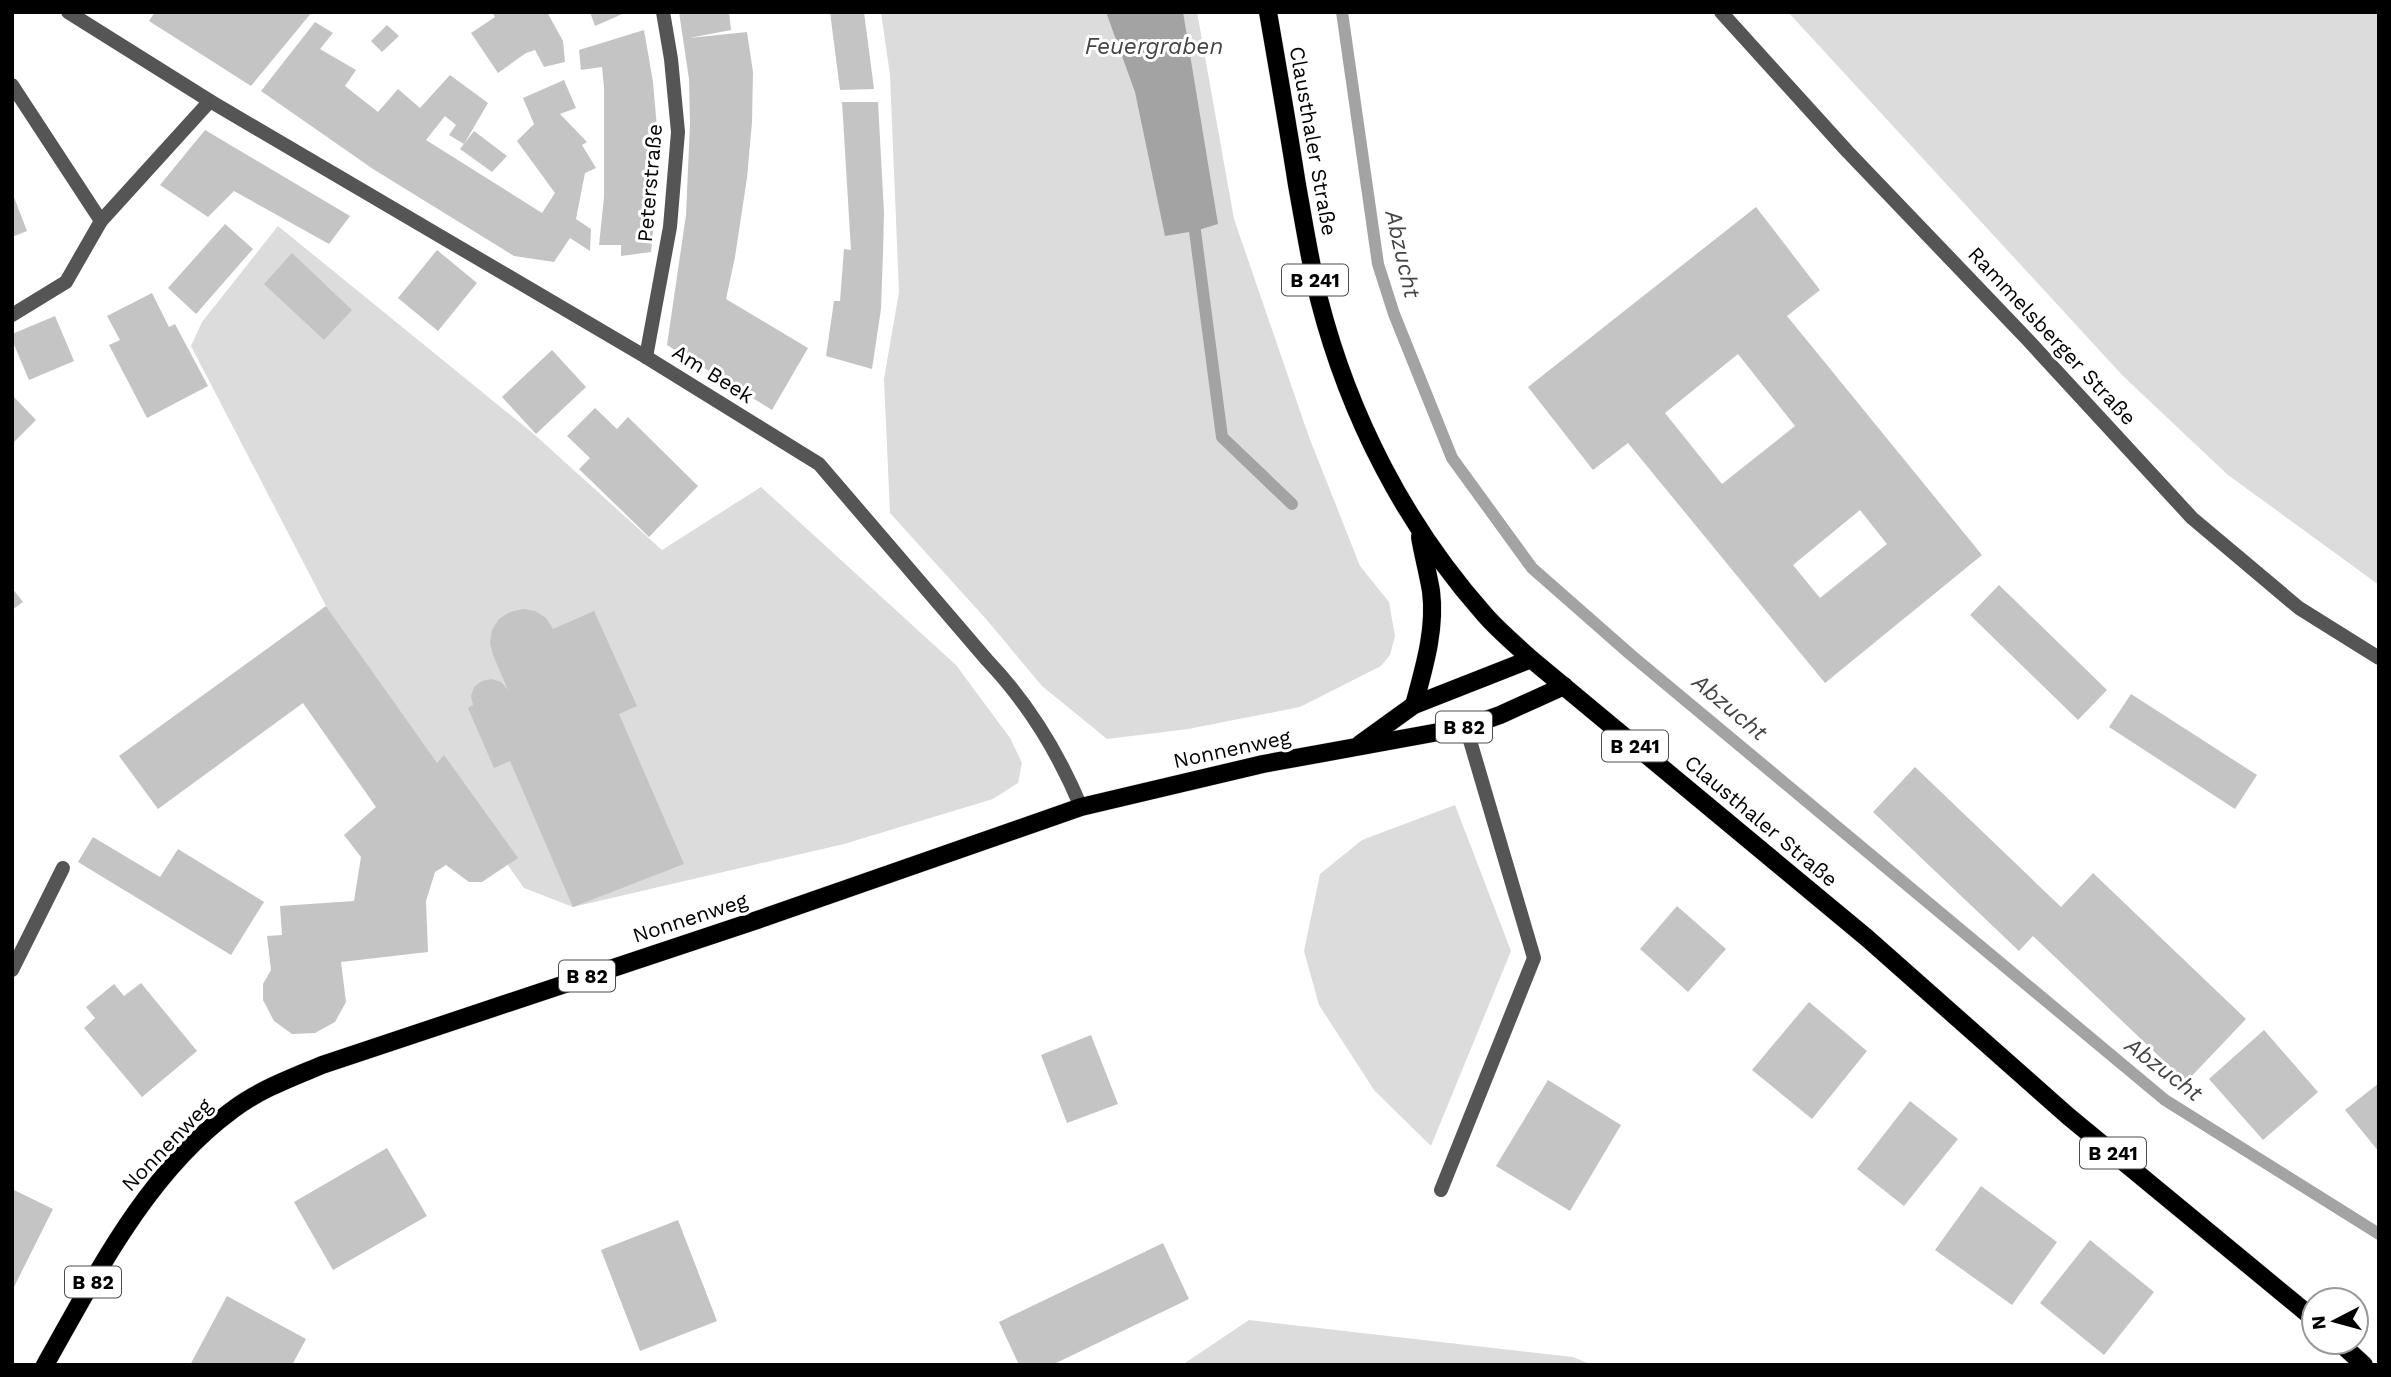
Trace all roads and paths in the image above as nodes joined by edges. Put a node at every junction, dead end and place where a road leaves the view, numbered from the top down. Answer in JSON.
{"nodes":[{"id":1,"x":68,"y":12,"type":"edge"},
{"id":2,"x":663,"y":12,"type":"edge"},
{"id":3,"x":1268,"y":12,"type":"edge"},
{"id":4,"x":1721,"y":12,"type":"edge"},
{"id":5,"x":12,"y":85,"type":"edge"},
{"id":6,"x":210,"y":102,"type":"junction"},
{"id":7,"x":102,"y":221,"type":"junction"},
{"id":8,"x":12,"y":315,"type":"edge"},
{"id":9,"x":646,"y":357,"type":"junction"},
{"id":10,"x":1419,"y":530,"type":"junction"},
{"id":11,"x":2379,"y":658,"type":"edge"},
{"id":12,"x":1531,"y":659,"type":"junction"},
{"id":13,"x":1564,"y":686,"type":"junction"},
{"id":14,"x":1414,"y":705,"type":"junction"},
{"id":15,"x":1466,"y":727,"type":"junction"},
{"id":16,"x":1357,"y":746,"type":"junction"},
{"id":17,"x":1081,"y":807,"type":"junction"},
{"id":18,"x":63,"y":868,"type":"dead end"},
{"id":19,"x":12,"y":970,"type":"edge"},
{"id":20,"x":1441,"y":1190,"type":"dead end"},
{"id":21,"x":2300,"y":1307,"type":"edge"},
{"id":22,"x":44,"y":1365,"type":"edge"}],
"edges":[{"from":1,"to":6,"type":"street","name":"Am Beek"},
{"from":2,"to":9,"type":"street","name":"Peterstraße"},
{"from":3,"to":10,"type":"main road","name":"Clausthaler Straße","number":"B 241"},
{"from":4,"to":11,"type":"street","name":"Rammelsberger Straße"},
{"from":5,"to":7,"type":"street"},
{"from":6,"to":7,"type":"street"},
{"from":6,"to":9,"type":"street","name":"Am Beek"},
{"from":7,"to":8,"type":"street"},
{"from":9,"to":17,"type":"street","name":"Am Beek"},
{"from":10,"to":12,"type":"main road","name":"Clausthaler Straße","number":"B 241"},
{"from":10,"to":14,"type":"main road","number":"B 82"},
{"from":12,"to":13,"type":"main road","name":"Clausthaler Straße","number":"B 241"},
{"from":12,"to":14,"type":"main road","name":"Nonnenweg"},
{"from":13,"to":15,"type":"main road","name":"Nonnenweg","number":"B 82"},
{"from":13,"to":21,"type":"main road","name":"Clausthaler Straße","number":"B 241"},
{"from":14,"to":16,"type":"main road","name":"Nonnenweg","number":"B 82"},
{"from":15,"to":16,"type":"main road","name":"Nonnenweg","number":"B 82"},
{"from":15,"to":20,"type":"street"},
{"from":16,"to":17,"type":"main road","name":"Nonnenweg","number":"B 82"},
{"from":17,"to":22,"type":"main road","name":"Nonnenweg","number":"B 82"},
{"from":18,"to":19,"type":"street"}]}
